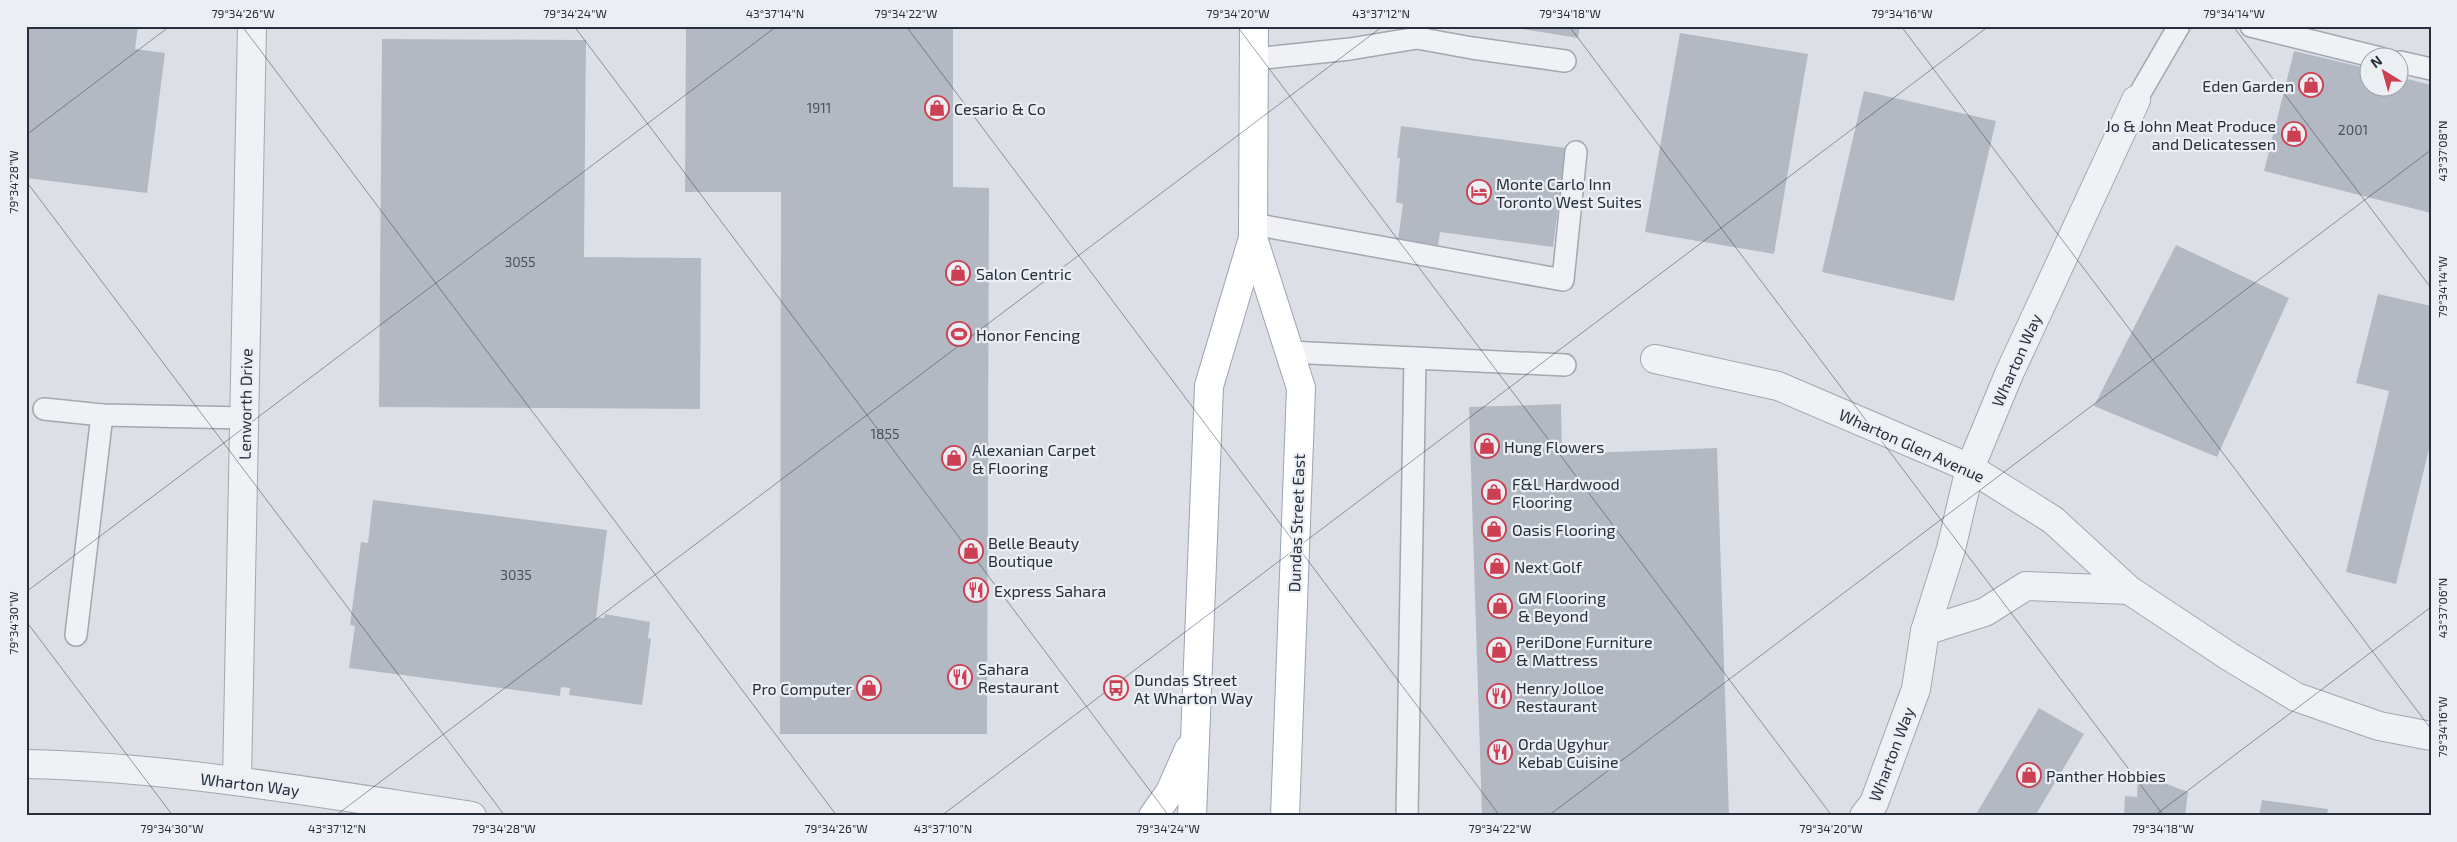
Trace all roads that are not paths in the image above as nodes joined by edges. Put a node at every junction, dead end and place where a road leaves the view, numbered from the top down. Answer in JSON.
{"nodes":[{"id":1,"x":252,"y":26,"type":"edge"},
{"id":2,"x":1254,"y":26,"type":"edge"},
{"id":3,"x":2179,"y":26,"type":"edge"},
{"id":4,"x":2251,"y":26,"type":"edge"},
{"id":5,"x":1417,"y":32,"type":"edge"},
{"id":6,"x":2360,"y":53,"type":"edge"},
{"id":7,"x":1254,"y":59,"type":"junction"},
{"id":8,"x":1565,"y":61,"type":"dead end"},
{"id":9,"x":2410,"y":64,"type":"edge"},
{"id":10,"x":2431,"y":69,"type":"edge"},
{"id":11,"x":2136,"y":100,"type":"joint"},
{"id":12,"x":1576,"y":152,"type":"dead end"},
{"id":13,"x":1253,"y":231,"type":"junction"},
{"id":14,"x":1289,"y":352,"type":"junction"},
{"id":15,"x":1415,"y":358,"type":"junction"},
{"id":16,"x":1655,"y":359,"type":"dead end"},
{"id":17,"x":1565,"y":364,"type":"dead end"},
{"id":18,"x":44,"y":409,"type":"dead end"},
{"id":19,"x":102,"y":415,"type":"junction"},
{"id":20,"x":244,"y":418,"type":"junction"},
{"id":21,"x":1970,"y":468,"type":"junction"},
{"id":22,"x":2129,"y":590,"type":"junction"},
{"id":23,"x":1925,"y":631,"type":"junction"},
{"id":24,"x":76,"y":635,"type":"dead end"},
{"id":25,"x":1196,"y":734,"type":"junction"},
{"id":26,"x":2431,"y":736,"type":"edge"},
{"id":27,"x":26,"y":764,"type":"edge"},
{"id":28,"x":237,"y":781,"type":"junction"},
{"id":29,"x":472,"y":816,"type":"edge"},
{"id":30,"x":1153,"y":816,"type":"edge"},
{"id":31,"x":1192,"y":816,"type":"edge"},
{"id":32,"x":1285,"y":816,"type":"edge"},
{"id":33,"x":1407,"y":816,"type":"edge"},
{"id":34,"x":1864,"y":816,"type":"edge"}],
"edges":[{"from":1,"to":20,"type":"street","name":"Lenworth Drive"},
{"from":2,"to":7,"type":"main road","name":"Dundas Street East"},
{"from":3,"to":11,"type":"lane"},
{"from":4,"to":6,"type":"lane"},
{"from":5,"to":7,"type":"lane"},
{"from":5,"to":8,"type":"lane"},
{"from":7,"to":13,"type":"main road","name":"Dundas Street East"},
{"from":9,"to":10,"type":"lane"},
{"from":11,"to":21,"type":"street","name":"Wharton Way"},
{"from":12,"to":13,"type":"lane"},
{"from":13,"to":14,"type":"main road","name":"Dundas Street East"},
{"from":13,"to":25,"type":"main road","name":"Dundas Street East"},
{"from":14,"to":15,"type":"lane"},
{"from":14,"to":32,"type":"main road","name":"Dundas Street East"},
{"from":15,"to":17,"type":"lane"},
{"from":15,"to":33,"type":"lane"},
{"from":16,"to":21,"type":"street","name":"Wharton Glen Avenue"},
{"from":18,"to":19,"type":"lane"},
{"from":19,"to":20,"type":"lane"},
{"from":19,"to":24,"type":"lane"},
{"from":20,"to":28,"type":"street","name":"Lenworth Drive"},
{"from":21,"to":22,"type":"street","name":"Wharton Glen Avenue"},
{"from":21,"to":23,"type":"street","name":"Wharton Way"},
{"from":22,"to":23,"type":"street"},
{"from":22,"to":26,"type":"street","name":"Wharton Glen Avenue"},
{"from":23,"to":34,"type":"street","name":"Wharton Way"},
{"from":25,"to":30,"type":"main road"},
{"from":25,"to":31,"type":"main road","name":"Dundas Street East"},
{"from":27,"to":28,"type":"street","name":"Wharton Way"},
{"from":28,"to":29,"type":"street","name":"Wharton Way"}]}
